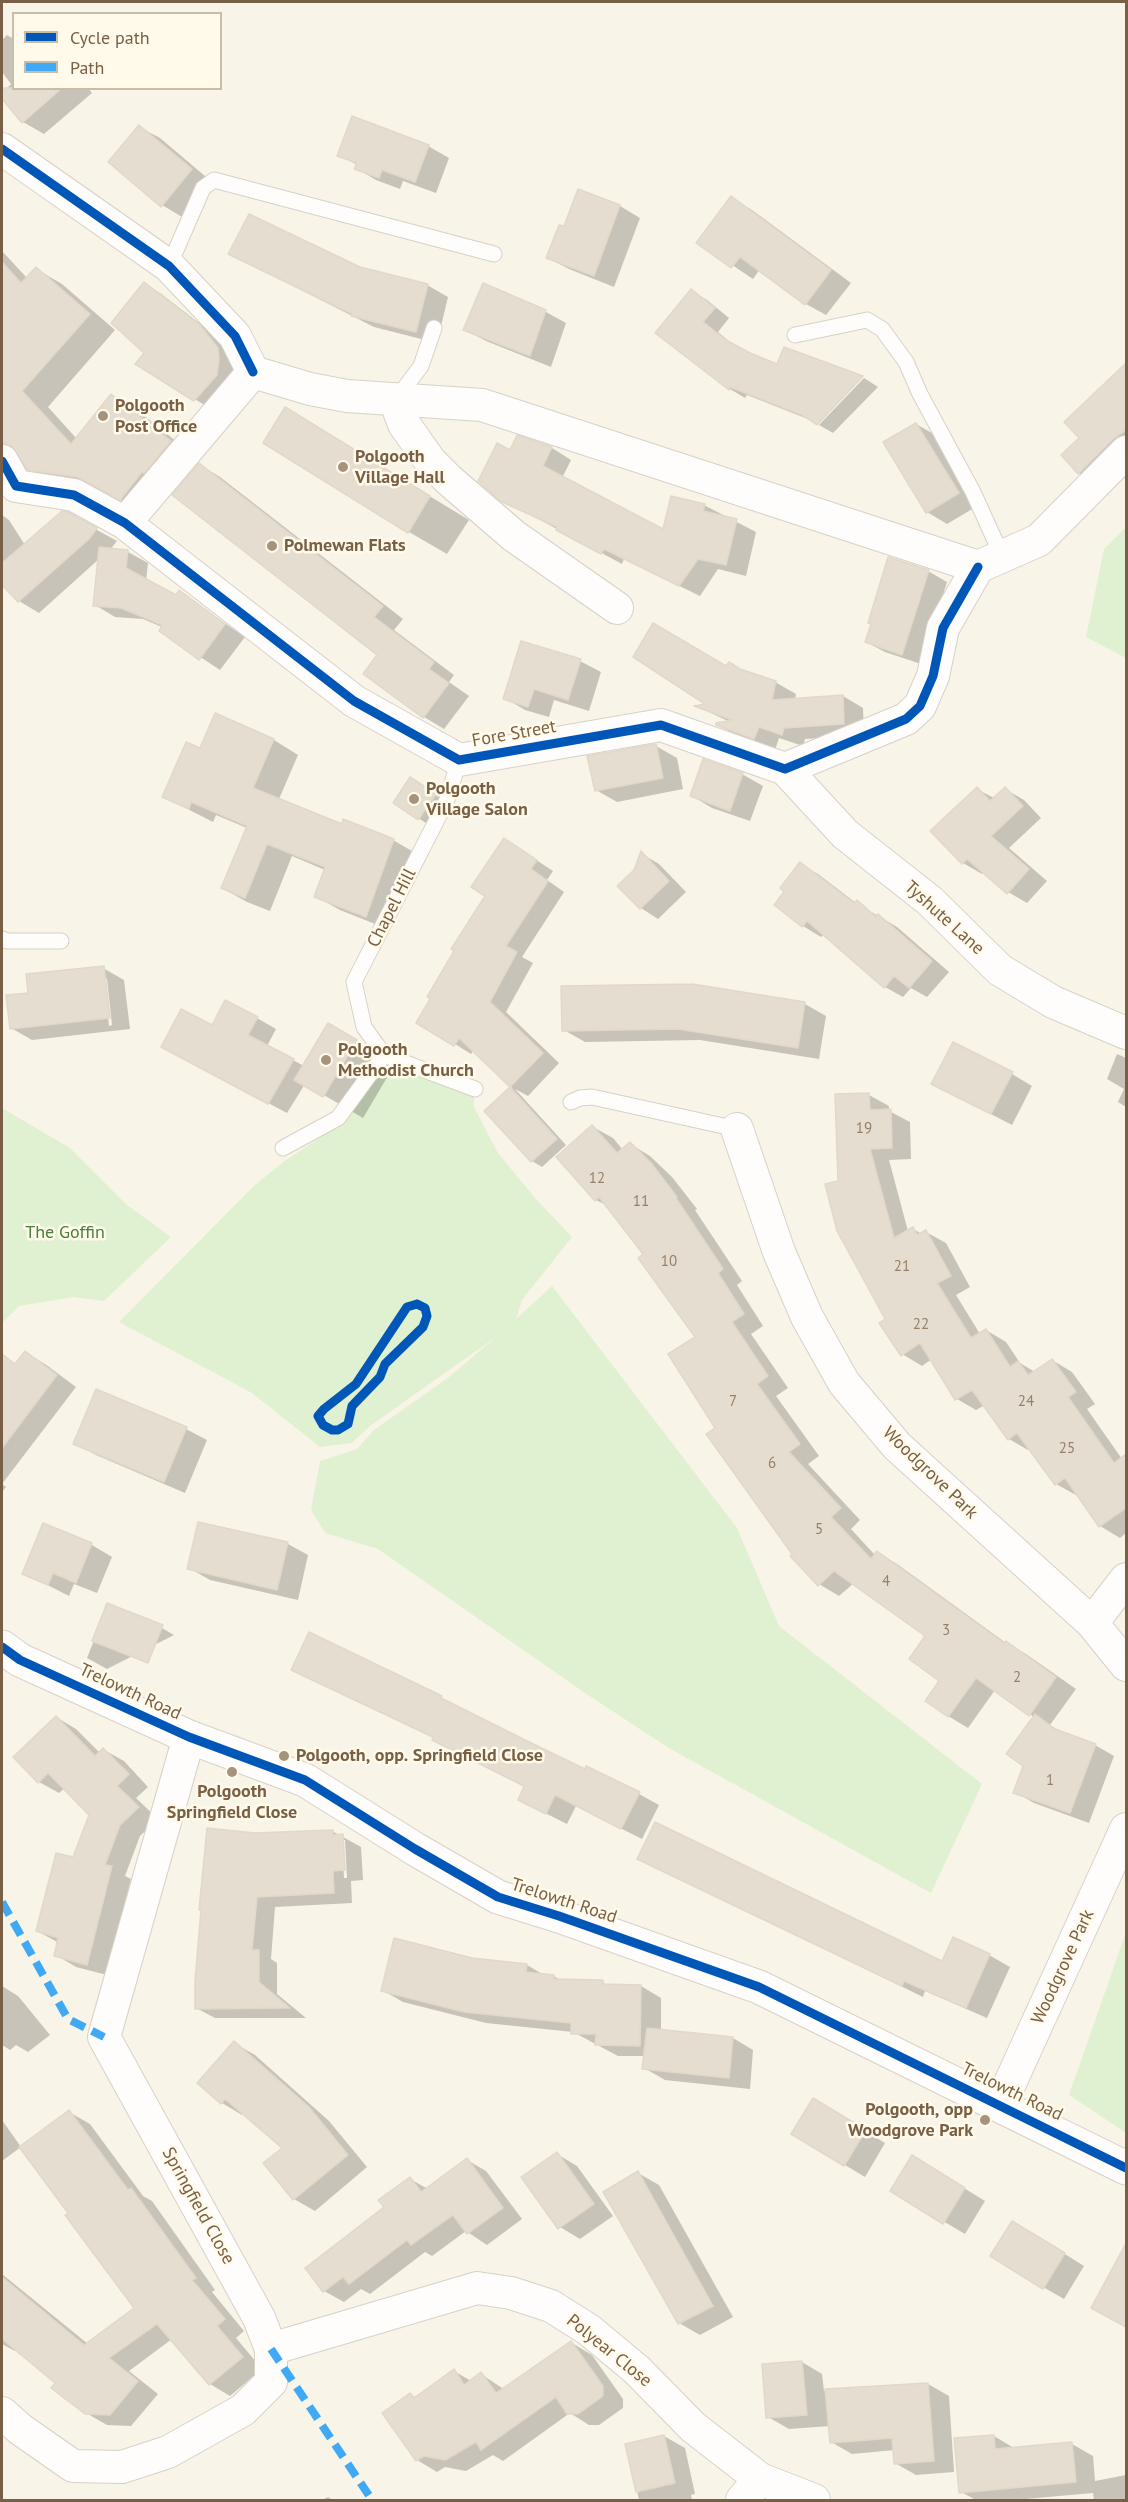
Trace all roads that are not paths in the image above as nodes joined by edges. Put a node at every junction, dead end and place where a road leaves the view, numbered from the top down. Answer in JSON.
{"nodes":[{"id":1,"x":2,"y":149,"type":"edge"},
{"id":2,"x":494,"y":254,"type":"dead end"},
{"id":3,"x":169,"y":266,"type":"junction"},
{"id":4,"x":434,"y":328,"type":"dead end"},
{"id":5,"x":795,"y":335,"type":"dead end"},
{"id":6,"x":253,"y":372,"type":"junction"},
{"id":7,"x":395,"y":400,"type":"junction"},
{"id":8,"x":1126,"y":452,"type":"edge"},
{"id":9,"x":6,"y":480,"type":"edge"},
{"id":10,"x":125,"y":523,"type":"junction"},
{"id":11,"x":990,"y":562,"type":"junction"},
{"id":12,"x":617,"y":608,"type":"dead end"},
{"id":13,"x":459,"y":760,"type":"junction"},
{"id":14,"x":785,"y":769,"type":"junction"},
{"id":15,"x":2,"y":939,"type":"edge"},
{"id":16,"x":61,"y":941,"type":"dead end"},
{"id":17,"x":1126,"y":1033,"type":"edge"},
{"id":18,"x":384,"y":1055,"type":"junction"},
{"id":19,"x":475,"y":1089,"type":"dead end"},
{"id":20,"x":571,"y":1102,"type":"dead end"},
{"id":21,"x":737,"y":1129,"type":"joint"},
{"id":22,"x":283,"y":1148,"type":"dead end"},
{"id":23,"x":1126,"y":1579,"type":"edge"},
{"id":24,"x":1092,"y":1623,"type":"junction"},
{"id":25,"x":2,"y":1647,"type":"edge"},
{"id":26,"x":1126,"y":1665,"type":"edge"},
{"id":27,"x":189,"y":1737,"type":"junction"},
{"id":28,"x":1126,"y":1829,"type":"edge"},
{"id":29,"x":1000,"y":2105,"type":"junction"},
{"id":30,"x":1126,"y":2168,"type":"edge"},
{"id":31,"x":271,"y":2349,"type":"junction"},
{"id":32,"x":2,"y":2413,"type":"edge"},
{"id":33,"x":751,"y":2490,"type":"edge"},
{"id":34,"x":814,"y":2500,"type":"edge"}],
"edges":[{"from":1,"to":3,"type":"street"},
{"from":2,"to":3,"type":"lane"},
{"from":3,"to":6,"type":"street"},
{"from":4,"to":7,"type":"lane"},
{"from":5,"to":11,"type":"lane"},
{"from":6,"to":7,"type":"street"},
{"from":6,"to":10,"type":"street"},
{"from":7,"to":11,"type":"street"},
{"from":7,"to":12,"type":"street"},
{"from":8,"to":11,"type":"street"},
{"from":9,"to":10,"type":"street","name":"Fore Street"},
{"from":10,"to":13,"type":"street","name":"Fore Street"},
{"from":11,"to":14,"type":"street"},
{"from":13,"to":14,"type":"street","name":"Fore Street"},
{"from":13,"to":18,"type":"lane","name":"Chapel Hill"},
{"from":14,"to":17,"type":"street","name":"Tyshute Lane"},
{"from":15,"to":16,"type":"lane"},
{"from":18,"to":19,"type":"lane"},
{"from":18,"to":22,"type":"lane"},
{"from":20,"to":21,"type":"lane"},
{"from":21,"to":24,"type":"street","name":"Woodgrove Park"},
{"from":23,"to":24,"type":"street"},
{"from":24,"to":26,"type":"street","name":"Woodgrove Park"},
{"from":25,"to":27,"type":"street","name":"Trelowth Road"},
{"from":27,"to":29,"type":"street","name":"Trelowth Road"},
{"from":27,"to":31,"type":"street","name":"Springfield Close"},
{"from":28,"to":29,"type":"street","name":"Woodgrove Park"},
{"from":29,"to":30,"type":"street","name":"Trelowth Road"},
{"from":31,"to":32,"type":"street","name":"Springfield Close"},
{"from":31,"to":33,"type":"street","name":"Polyear Close"},
{"from":33,"to":34,"type":"street","name":"Polyear Close"}]}
